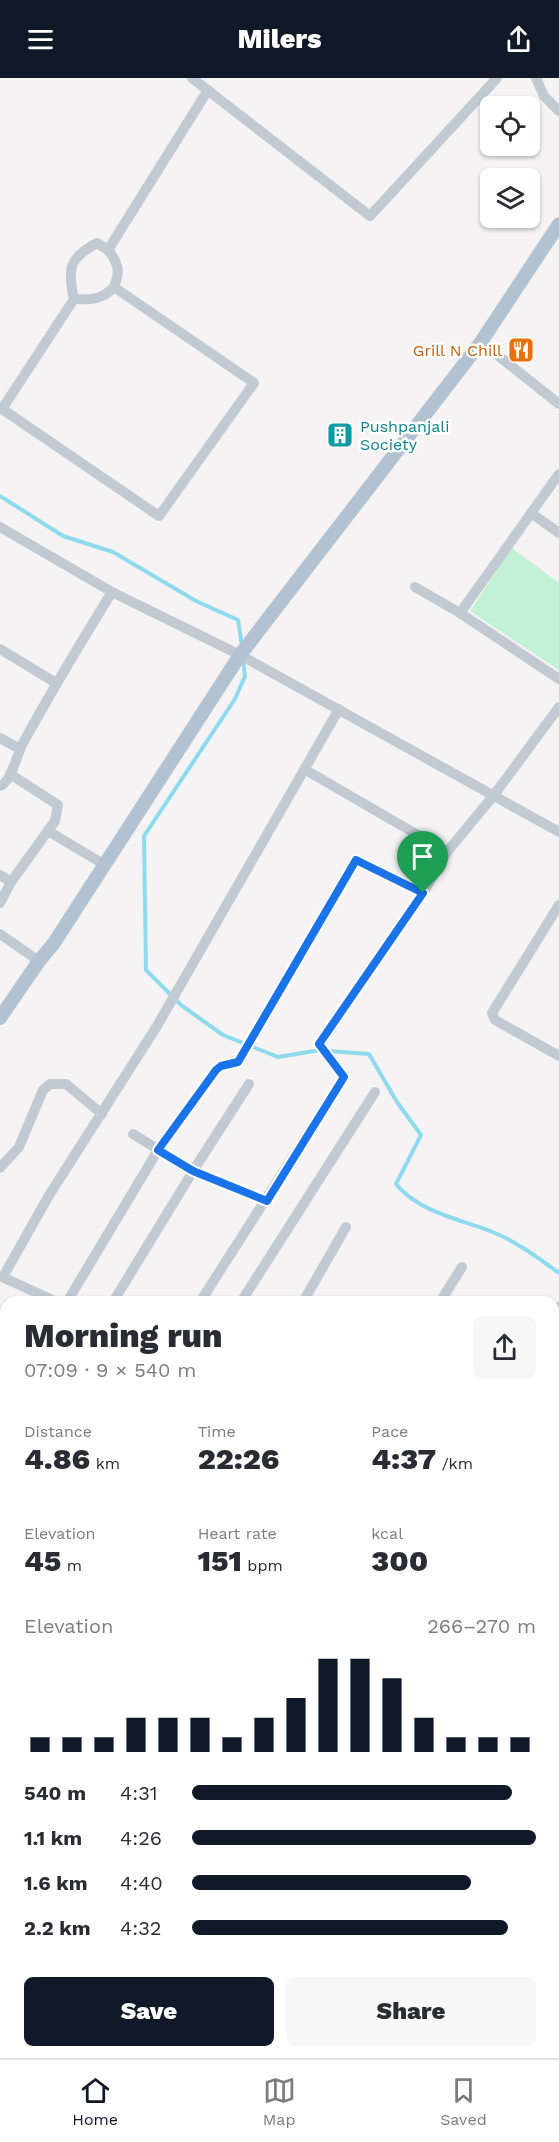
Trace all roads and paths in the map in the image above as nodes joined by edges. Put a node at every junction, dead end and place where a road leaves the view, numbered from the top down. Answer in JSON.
{"nodes":[{"id":1,"x":192,"y":78,"type":"edge"},
{"id":2,"x":497,"y":78,"type":"edge"},
{"id":3,"x":536,"y":78,"type":"edge"},
{"id":4,"x":208,"y":90,"type":"junction"},
{"id":5,"x":559,"y":111,"type":"edge"},
{"id":6,"x":559,"y":224,"type":"edge"},
{"id":7,"x":108,"y":250,"type":"junction"},
{"id":8,"x":114,"y":287,"type":"junction"},
{"id":9,"x":74,"y":299,"type":"junction"},
{"id":10,"x":481,"y":342,"type":"junction"},
{"id":11,"x":559,"y":404,"type":"edge"},
{"id":12,"x":559,"y":474,"type":"edge"},
{"id":13,"x":531,"y":513,"type":"junction"},
{"id":14,"x":0,"y":527,"type":"edge"},
{"id":15,"x":559,"y":533,"type":"edge"},
{"id":16,"x":415,"y":587,"type":"dead end"},
{"id":17,"x":112,"y":592,"type":"junction"},
{"id":18,"x":460,"y":614,"type":"junction"},
{"id":19,"x":0,"y":649,"type":"edge"},
{"id":20,"x":240,"y":655,"type":"junction"},
{"id":21,"x":559,"y":679,"type":"edge"},
{"id":22,"x":56,"y":683,"type":"junction"},
{"id":23,"x":559,"y":707,"type":"edge"},
{"id":24,"x":339,"y":709,"type":"junction"},
{"id":25,"x":0,"y":738,"type":"edge"},
{"id":26,"x":20,"y":749,"type":"junction"},
{"id":27,"x":304,"y":769,"type":"junction"},
{"id":28,"x":10,"y":774,"type":"junction"},
{"id":29,"x":0,"y":786,"type":"edge"},
{"id":30,"x":494,"y":795,"type":"junction"},
{"id":31,"x":48,"y":831,"type":"junction"},
{"id":32,"x":559,"y":832,"type":"edge"},
{"id":33,"x":447,"y":852,"type":"junction"},
{"id":34,"x":105,"y":865,"type":"junction"},
{"id":35,"x":0,"y":875,"type":"edge"},
{"id":36,"x":11,"y":882,"type":"junction"},
{"id":37,"x":423,"y":893,"type":"junction"},
{"id":38,"x":0,"y":903,"type":"edge"},
{"id":39,"x":559,"y":905,"type":"edge"},
{"id":40,"x":0,"y":934,"type":"edge"},
{"id":41,"x":39,"y":961,"type":"junction"},
{"id":42,"x":0,"y":1018,"type":"edge"},
{"id":43,"x":559,"y":1056,"type":"edge"},
{"id":44,"x":249,"y":1084,"type":"dead end"},
{"id":45,"x":375,"y":1092,"type":"dead end"},
{"id":46,"x":102,"y":1114,"type":"junction"},
{"id":47,"x":133,"y":1134,"type":"dead end"},
{"id":48,"x":158,"y":1150,"type":"junction"},
{"id":49,"x":0,"y":1168,"type":"edge"},
{"id":50,"x":193,"y":1171,"type":"junction"},
{"id":51,"x":267,"y":1201,"type":"junction"},
{"id":52,"x":346,"y":1227,"type":"dead end"},
{"id":53,"x":462,"y":1267,"type":"dead end"},
{"id":54,"x":2,"y":1277,"type":"edge"},
{"id":55,"x":44,"y":1296,"type":"edge"},
{"id":56,"x":71,"y":1296,"type":"edge"},
{"id":57,"x":117,"y":1296,"type":"edge"},
{"id":58,"x":204,"y":1296,"type":"edge"},
{"id":59,"x":245,"y":1296,"type":"edge"},
{"id":60,"x":306,"y":1296,"type":"edge"},
{"id":61,"x":444,"y":1296,"type":"edge"}],
"edges":[{"from":1,"to":4,"type":"street"},
{"from":2,"to":4,"type":"street"},
{"from":3,"to":5,"type":"street"},
{"from":4,"to":7,"type":"street"},
{"from":6,"to":10,"type":"main road"},
{"from":7,"to":8,"type":"street"},
{"from":7,"to":9,"type":"street"},
{"from":8,"to":9,"type":"street"},
{"from":8,"to":9,"type":"street"},
{"from":10,"to":11,"type":"street"},
{"from":10,"to":20,"type":"main road"},
{"from":12,"to":13,"type":"street"},
{"from":13,"to":15,"type":"street"},
{"from":13,"to":18,"type":"street"},
{"from":14,"to":17,"type":"street"},
{"from":16,"to":18,"type":"street"},
{"from":17,"to":20,"type":"street"},
{"from":17,"to":22,"type":"street"},
{"from":18,"to":21,"type":"street"},
{"from":19,"to":22,"type":"street"},
{"from":20,"to":24,"type":"street"},
{"from":20,"to":34,"type":"main road"},
{"from":22,"to":26,"type":"street"},
{"from":23,"to":30,"type":"street"},
{"from":24,"to":27,"type":"street"},
{"from":24,"to":30,"type":"street"},
{"from":25,"to":26,"type":"street"},
{"from":26,"to":28,"type":"street"},
{"from":27,"to":33,"type":"street"},
{"from":27,"to":46,"type":"street"},
{"from":28,"to":29,"type":"street"},
{"from":28,"to":31,"type":"street"},
{"from":30,"to":32,"type":"street"},
{"from":30,"to":33,"type":"street"},
{"from":31,"to":34,"type":"street"},
{"from":31,"to":36,"type":"street"},
{"from":33,"to":37,"type":"street"},
{"from":34,"to":41,"type":"main road"},
{"from":35,"to":36,"type":"street"},
{"from":36,"to":38,"type":"street"},
{"from":37,"to":48,"type":"street"},
{"from":37,"to":51,"type":"street"},
{"from":39,"to":43,"type":"street"},
{"from":40,"to":41,"type":"street"},
{"from":41,"to":42,"type":"main road"},
{"from":44,"to":50,"type":"street"},
{"from":45,"to":59,"type":"street"},
{"from":46,"to":49,"type":"street"},
{"from":46,"to":54,"type":"street"},
{"from":47,"to":48,"type":"street"},
{"from":48,"to":50,"type":"street"},
{"from":48,"to":56,"type":"street"},
{"from":50,"to":51,"type":"street"},
{"from":50,"to":57,"type":"street"},
{"from":51,"to":58,"type":"street"},
{"from":52,"to":60,"type":"street"},
{"from":53,"to":61,"type":"street"},
{"from":54,"to":55,"type":"street"}]}
